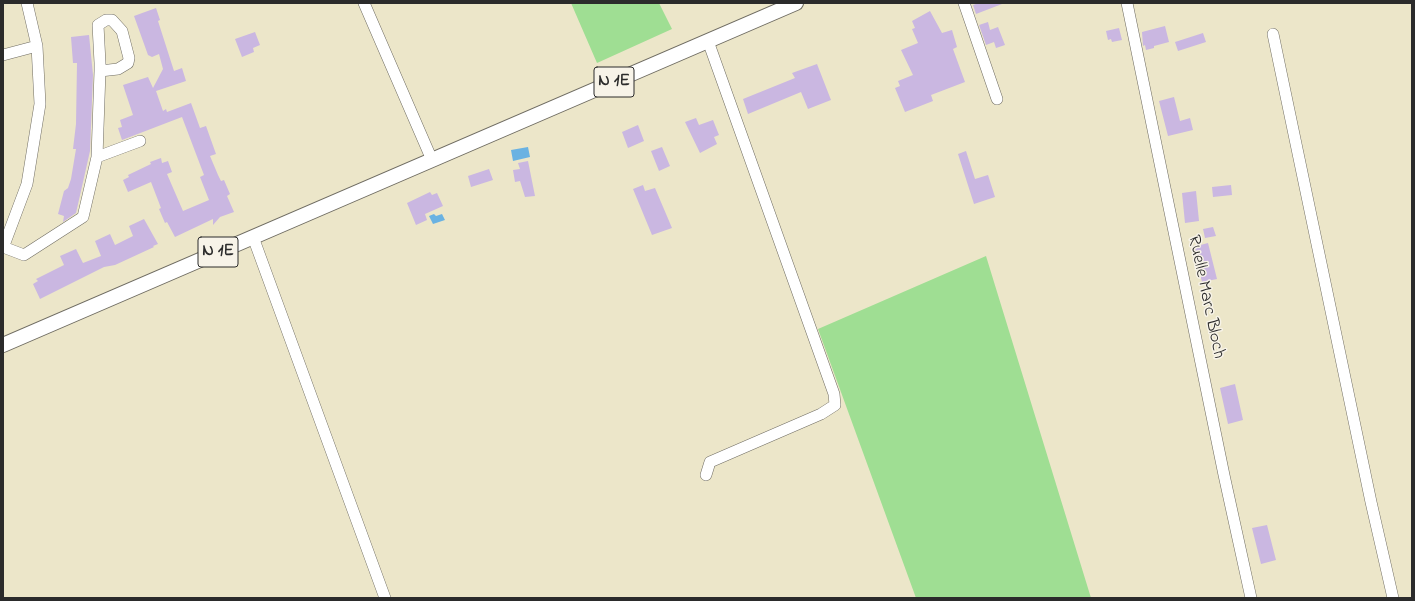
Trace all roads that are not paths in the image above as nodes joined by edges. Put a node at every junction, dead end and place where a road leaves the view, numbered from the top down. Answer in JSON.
{"nodes":[{"id":1,"x":27,"y":3,"type":"edge"},
{"id":2,"x":364,"y":3,"type":"edge"},
{"id":3,"x":796,"y":3,"type":"edge"},
{"id":4,"x":964,"y":3,"type":"edge"},
{"id":5,"x":1127,"y":3,"type":"edge"},
{"id":6,"x":1273,"y":34,"type":"dead end"},
{"id":7,"x":708,"y":41,"type":"junction"},
{"id":8,"x":37,"y":46,"type":"junction"},
{"id":9,"x":3,"y":56,"type":"edge"},
{"id":10,"x":100,"y":71,"type":"junction"},
{"id":11,"x":997,"y":99,"type":"dead end"},
{"id":12,"x":140,"y":142,"type":"dead end"},
{"id":13,"x":97,"y":157,"type":"junction"},
{"id":14,"x":432,"y":160,"type":"junction"},
{"id":15,"x":253,"y":237,"type":"junction"},
{"id":16,"x":3,"y":248,"type":"edge"},
{"id":17,"x":3,"y":345,"type":"edge"},
{"id":18,"x":706,"y":475,"type":"dead end"},
{"id":19,"x":385,"y":598,"type":"edge"},
{"id":20,"x":1252,"y":598,"type":"edge"},
{"id":21,"x":1393,"y":598,"type":"edge"}],
"edges":[{"from":1,"to":8,"type":"street"},
{"from":2,"to":14,"type":"street"},
{"from":3,"to":7,"type":"main road","number":"N 1E"},
{"from":4,"to":11,"type":"street"},
{"from":5,"to":20,"type":"street","name":"Ruelle Marc Bloch"},
{"from":6,"to":21,"type":"street"},
{"from":7,"to":14,"type":"main road","number":"N 1E"},
{"from":7,"to":18,"type":"street"},
{"from":8,"to":9,"type":"street"},
{"from":8,"to":16,"type":"street"},
{"from":10,"to":10,"type":"street"},
{"from":10,"to":13,"type":"street"},
{"from":12,"to":13,"type":"street"},
{"from":13,"to":16,"type":"street"},
{"from":14,"to":15,"type":"main road","number":"N 1E"},
{"from":15,"to":17,"type":"main road","number":"N 1E"},
{"from":15,"to":19,"type":"street"}]}
